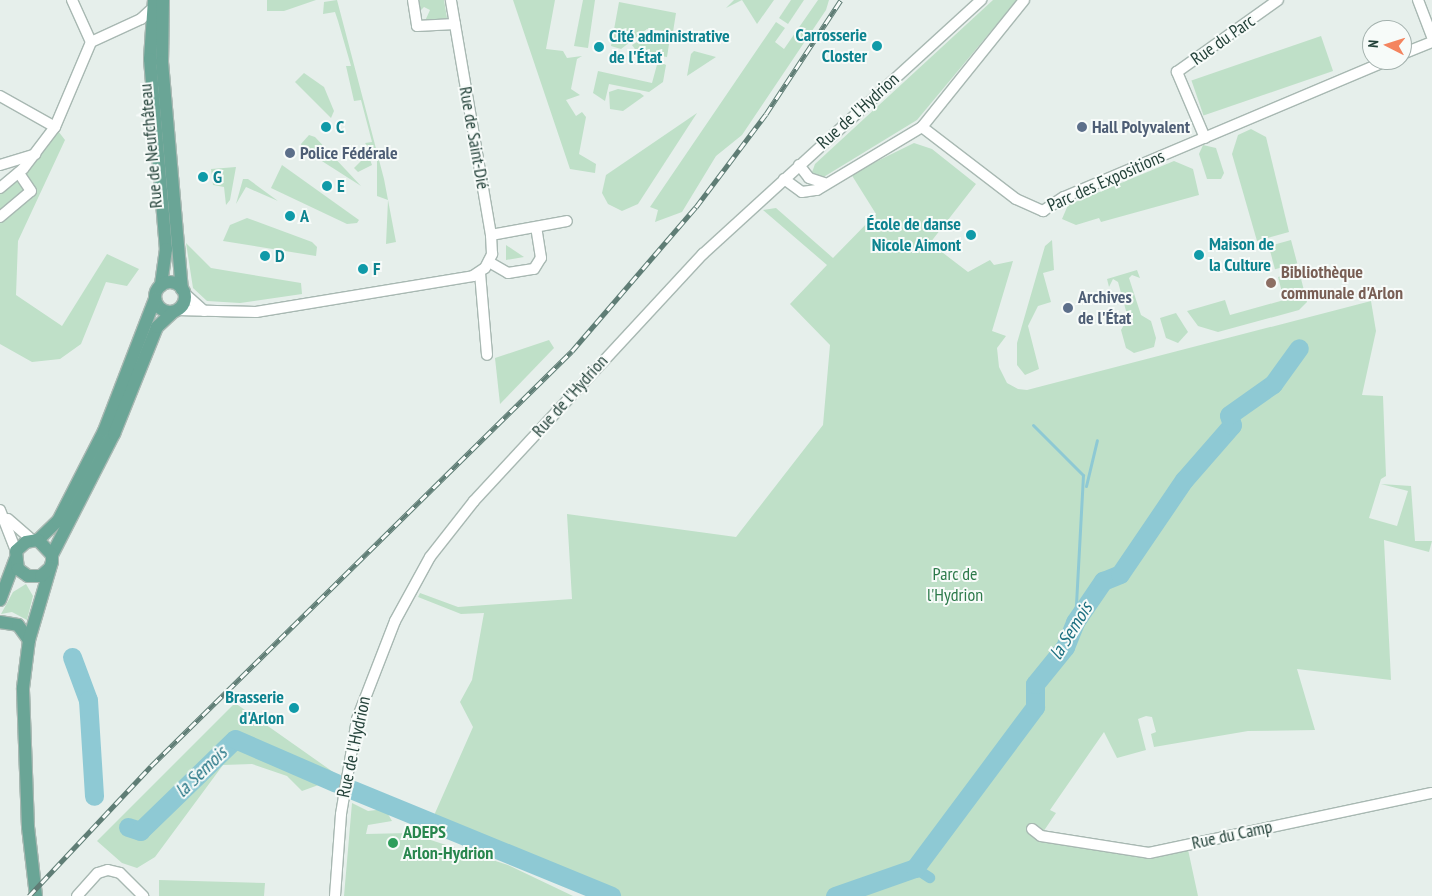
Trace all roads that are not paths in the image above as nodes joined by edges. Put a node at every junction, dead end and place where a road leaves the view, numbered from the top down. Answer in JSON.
{"nodes":[{"id":1,"x":72,"y":0,"type":"edge"},
{"id":2,"x":413,"y":0,"type":"edge"},
{"id":3,"x":451,"y":0,"type":"edge"},
{"id":4,"x":981,"y":0,"type":"edge"},
{"id":5,"x":1024,"y":0,"type":"edge"},
{"id":6,"x":1278,"y":0,"type":"edge"},
{"id":7,"x":1418,"y":0,"type":"edge"},
{"id":8,"x":155,"y":17,"type":"edge"},
{"id":9,"x":134,"y":23,"type":"junction"},
{"id":10,"x":455,"y":24,"type":"junction"},
{"id":11,"x":1432,"y":37,"type":"edge"},
{"id":12,"x":91,"y":42,"type":"junction"},
{"id":13,"x":1432,"y":42,"type":"edge"},
{"id":14,"x":1412,"y":50,"type":"edge"},
{"id":15,"x":1364,"y":70,"type":"edge"},
{"id":16,"x":0,"y":96,"type":"edge"},
{"id":17,"x":922,"y":127,"type":"junction"},
{"id":18,"x":54,"y":128,"type":"junction"},
{"id":19,"x":1204,"y":138,"type":"junction"},
{"id":20,"x":35,"y":154,"type":"junction"},
{"id":21,"x":0,"y":165,"type":"edge"},
{"id":22,"x":799,"y":166,"type":"junction"},
{"id":23,"x":19,"y":173,"type":"junction"},
{"id":24,"x":784,"y":179,"type":"junction"},
{"id":25,"x":824,"y":183,"type":"junction"},
{"id":26,"x":0,"y":188,"type":"edge"},
{"id":27,"x":0,"y":217,"type":"edge"},
{"id":28,"x":567,"y":221,"type":"dead end"},
{"id":29,"x":536,"y":227,"type":"junction"},
{"id":30,"x":491,"y":235,"type":"junction"},
{"id":31,"x":489,"y":262,"type":"junction"},
{"id":32,"x":480,"y":273,"type":"junction"},
{"id":33,"x":161,"y":286,"type":"junction"},
{"id":34,"x":183,"y":291,"type":"junction"},
{"id":35,"x":155,"y":299,"type":"junction"},
{"id":36,"x":175,"y":311,"type":"junction"},
{"id":37,"x":204,"y":312,"type":"junction"},
{"id":38,"x":487,"y":355,"type":"dead end"},
{"id":39,"x":0,"y":510,"type":"edge"},
{"id":40,"x":35,"y":540,"type":"junction"},
{"id":41,"x":16,"y":556,"type":"junction"},
{"id":42,"x":51,"y":562,"type":"junction"},
{"id":43,"x":29,"y":577,"type":"junction"},
{"id":44,"x":2,"y":597,"type":"edge"},
{"id":45,"x":37,"y":606,"type":"junction"},
{"id":46,"x":0,"y":622,"type":"edge"},
{"id":47,"x":28,"y":640,"type":"junction"},
{"id":48,"x":1432,"y":792,"type":"edge"},
{"id":49,"x":1032,"y":830,"type":"dead end"},
{"id":50,"x":36,"y":896,"type":"edge"},
{"id":51,"x":77,"y":896,"type":"edge"},
{"id":52,"x":143,"y":896,"type":"edge"},
{"id":53,"x":335,"y":896,"type":"edge"}],
"edges":[{"from":1,"to":12,"type":"street"},
{"from":2,"to":10,"type":"street"},
{"from":3,"to":10,"type":"street","name":"Rue de Saint-Dié"},
{"from":4,"to":22,"type":"street","name":"Rue de l'Hydrion"},
{"from":5,"to":17,"type":"street"},
{"from":6,"to":19,"type":"street","name":"Rue du Parc"},
{"from":7,"to":11,"type":"street"},
{"from":8,"to":9,"type":"street"},
{"from":8,"to":9,"type":"street"},
{"from":8,"to":33,"type":"main road","name":"Rue de Neufchâteau"},
{"from":8,"to":34,"type":"main road","name":"Rue de Neufchâteau"},
{"from":9,"to":12,"type":"street"},
{"from":10,"to":30,"type":"street","name":"Rue de Saint-Dié"},
{"from":12,"to":18,"type":"street"},
{"from":13,"to":14,"type":"street"},
{"from":15,"to":19,"type":"street","name":"Parc des Expositions"},
{"from":16,"to":18,"type":"street"},
{"from":17,"to":19,"type":"street","name":"Parc des Expositions"},
{"from":17,"to":25,"type":"street"},
{"from":18,"to":20,"type":"street"},
{"from":20,"to":21,"type":"street"},
{"from":20,"to":23,"type":"street"},
{"from":22,"to":24,"type":"street","name":"Rue de l'Hydrion"},
{"from":22,"to":25,"type":"street"},
{"from":23,"to":26,"type":"street"},
{"from":23,"to":27,"type":"street"},
{"from":24,"to":25,"type":"street"},
{"from":24,"to":53,"type":"street","name":"Rue de l'Hydrion"},
{"from":28,"to":29,"type":"street"},
{"from":29,"to":30,"type":"street"},
{"from":29,"to":31,"type":"street"},
{"from":30,"to":31,"type":"street","name":"Rue de Saint-Dié"},
{"from":31,"to":32,"type":"street"},
{"from":32,"to":37,"type":"street"},
{"from":32,"to":38,"type":"street"},
{"from":33,"to":34,"type":"main road"},
{"from":33,"to":35,"type":"main road"},
{"from":34,"to":36,"type":"main road"},
{"from":34,"to":37,"type":"street"},
{"from":35,"to":36,"type":"main road"},
{"from":35,"to":40,"type":"main road"},
{"from":36,"to":37,"type":"street"},
{"from":36,"to":42,"type":"main road"},
{"from":39,"to":40,"type":"street"},
{"from":39,"to":41,"type":"street"},
{"from":40,"to":41,"type":"main road"},
{"from":40,"to":42,"type":"main road"},
{"from":41,"to":43,"type":"main road"},
{"from":41,"to":44,"type":"main road"},
{"from":42,"to":43,"type":"main road"},
{"from":42,"to":45,"type":"main road"},
{"from":43,"to":44,"type":"main road"},
{"from":43,"to":45,"type":"main road"},
{"from":45,"to":47,"type":"main road"},
{"from":46,"to":47,"type":"main road"},
{"from":47,"to":50,"type":"main road"},
{"from":48,"to":49,"type":"street","name":"Rue du Camp"},
{"from":51,"to":52,"type":"street"}]}
